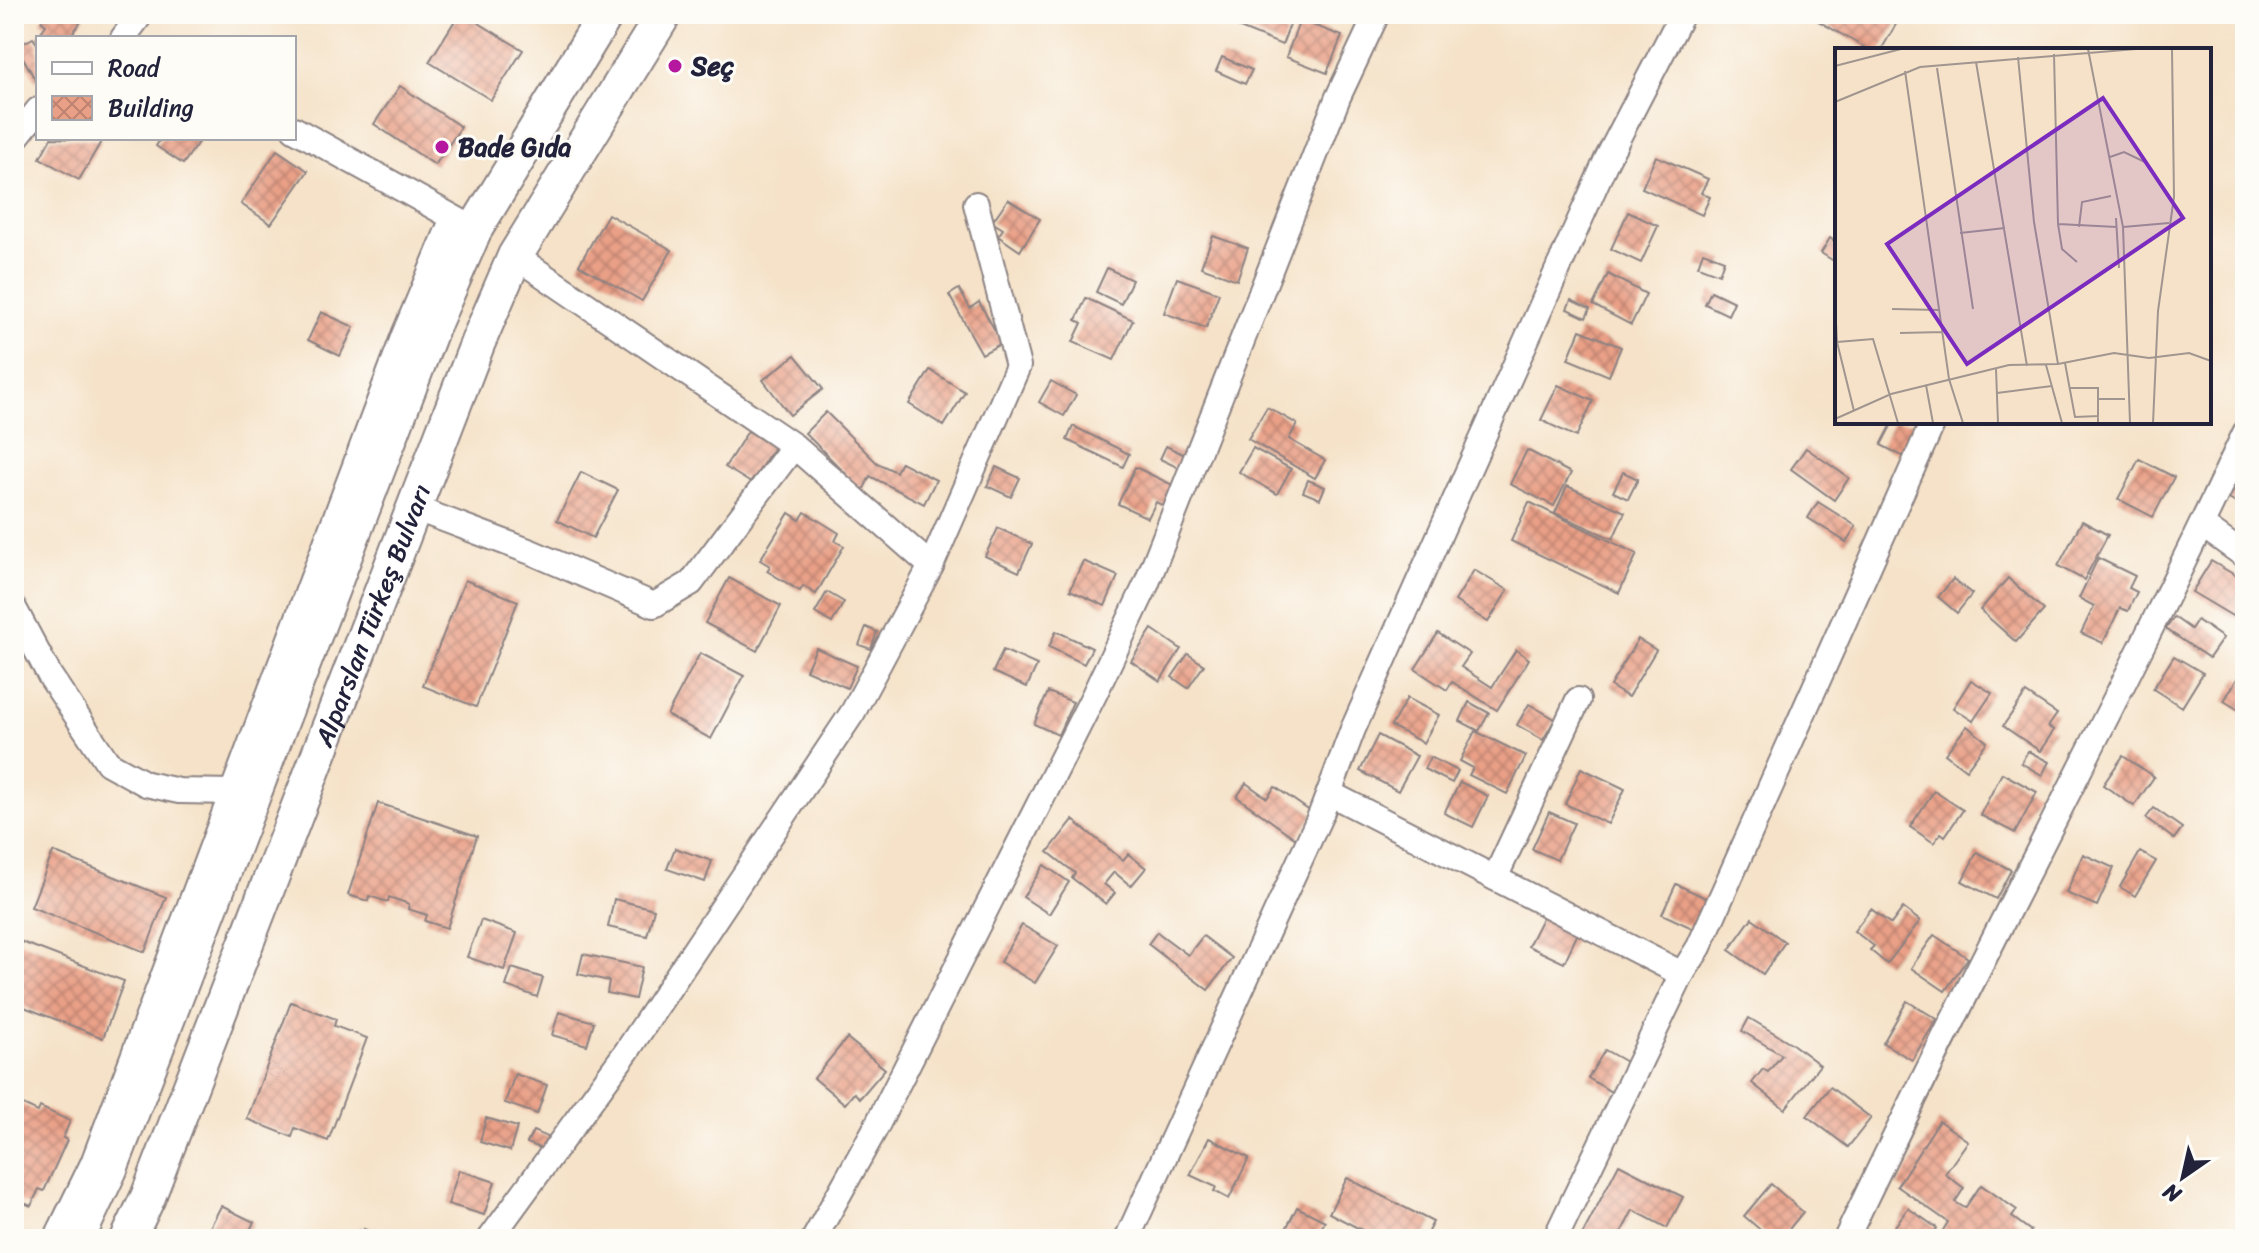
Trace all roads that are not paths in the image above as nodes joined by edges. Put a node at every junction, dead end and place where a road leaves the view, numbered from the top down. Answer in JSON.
{"nodes":[{"id":1,"x":141,"y":14,"type":"edge"},
{"id":2,"x":606,"y":14,"type":"edge"},
{"id":3,"x":664,"y":14,"type":"edge"},
{"id":4,"x":1377,"y":14,"type":"edge"},
{"id":5,"x":1682,"y":14,"type":"edge"},
{"id":6,"x":127,"y":36,"type":"edge"},
{"id":7,"x":36,"y":112,"type":"edge"},
{"id":8,"x":296,"y":130,"type":"edge"},
{"id":9,"x":14,"y":140,"type":"edge"},
{"id":10,"x":976,"y":204,"type":"dead end"},
{"id":11,"x":464,"y":224,"type":"junction"},
{"id":12,"x":515,"y":256,"type":"junction"},
{"id":13,"x":1932,"y":424,"type":"edge"},
{"id":14,"x":2245,"y":433,"type":"edge"},
{"id":15,"x":794,"y":446,"type":"junction"},
{"id":16,"x":414,"y":508,"type":"junction"},
{"id":17,"x":2202,"y":525,"type":"junction"},
{"id":18,"x":2245,"y":556,"type":"edge"},
{"id":19,"x":931,"y":566,"type":"junction"},
{"id":20,"x":14,"y":608,"type":"edge"},
{"id":21,"x":1578,"y":700,"type":"dead end"},
{"id":22,"x":245,"y":786,"type":"junction"},
{"id":23,"x":1329,"y":793,"type":"junction"},
{"id":24,"x":1495,"y":878,"type":"junction"},
{"id":25,"x":1682,"y":974,"type":"junction"},
{"id":26,"x":56,"y":1239,"type":"edge"},
{"id":27,"x":77,"y":1239,"type":"edge"},
{"id":28,"x":128,"y":1239,"type":"edge"},
{"id":29,"x":490,"y":1239,"type":"edge"},
{"id":30,"x":814,"y":1239,"type":"edge"},
{"id":31,"x":1127,"y":1239,"type":"edge"},
{"id":32,"x":1555,"y":1239,"type":"edge"},
{"id":33,"x":1846,"y":1239,"type":"edge"}],
"edges":[{"from":1,"to":6,"type":"street"},
{"from":2,"to":11,"type":"main road"},
{"from":3,"to":12,"type":"main road","name":"Alparslan Türkeş Bulvarı"},
{"from":4,"to":30,"type":"street"},
{"from":5,"to":23,"type":"street"},
{"from":7,"to":9,"type":"street"},
{"from":8,"to":11,"type":"street"},
{"from":10,"to":19,"type":"street"},
{"from":11,"to":22,"type":"main road"},
{"from":12,"to":15,"type":"street"},
{"from":12,"to":16,"type":"main road","name":"Alparslan Türkeş Bulvarı"},
{"from":13,"to":25,"type":"street"},
{"from":14,"to":17,"type":"street"},
{"from":15,"to":16,"type":"street"},
{"from":15,"to":19,"type":"street"},
{"from":16,"to":28,"type":"main road","name":"Alparslan Türkeş Bulvarı"},
{"from":17,"to":18,"type":"street"},
{"from":17,"to":33,"type":"street"},
{"from":19,"to":29,"type":"street"},
{"from":20,"to":22,"type":"street"},
{"from":21,"to":24,"type":"street"},
{"from":22,"to":26,"type":"street"},
{"from":22,"to":27,"type":"main road"},
{"from":23,"to":24,"type":"street"},
{"from":23,"to":31,"type":"street"},
{"from":24,"to":25,"type":"street"},
{"from":25,"to":32,"type":"street"}]}
